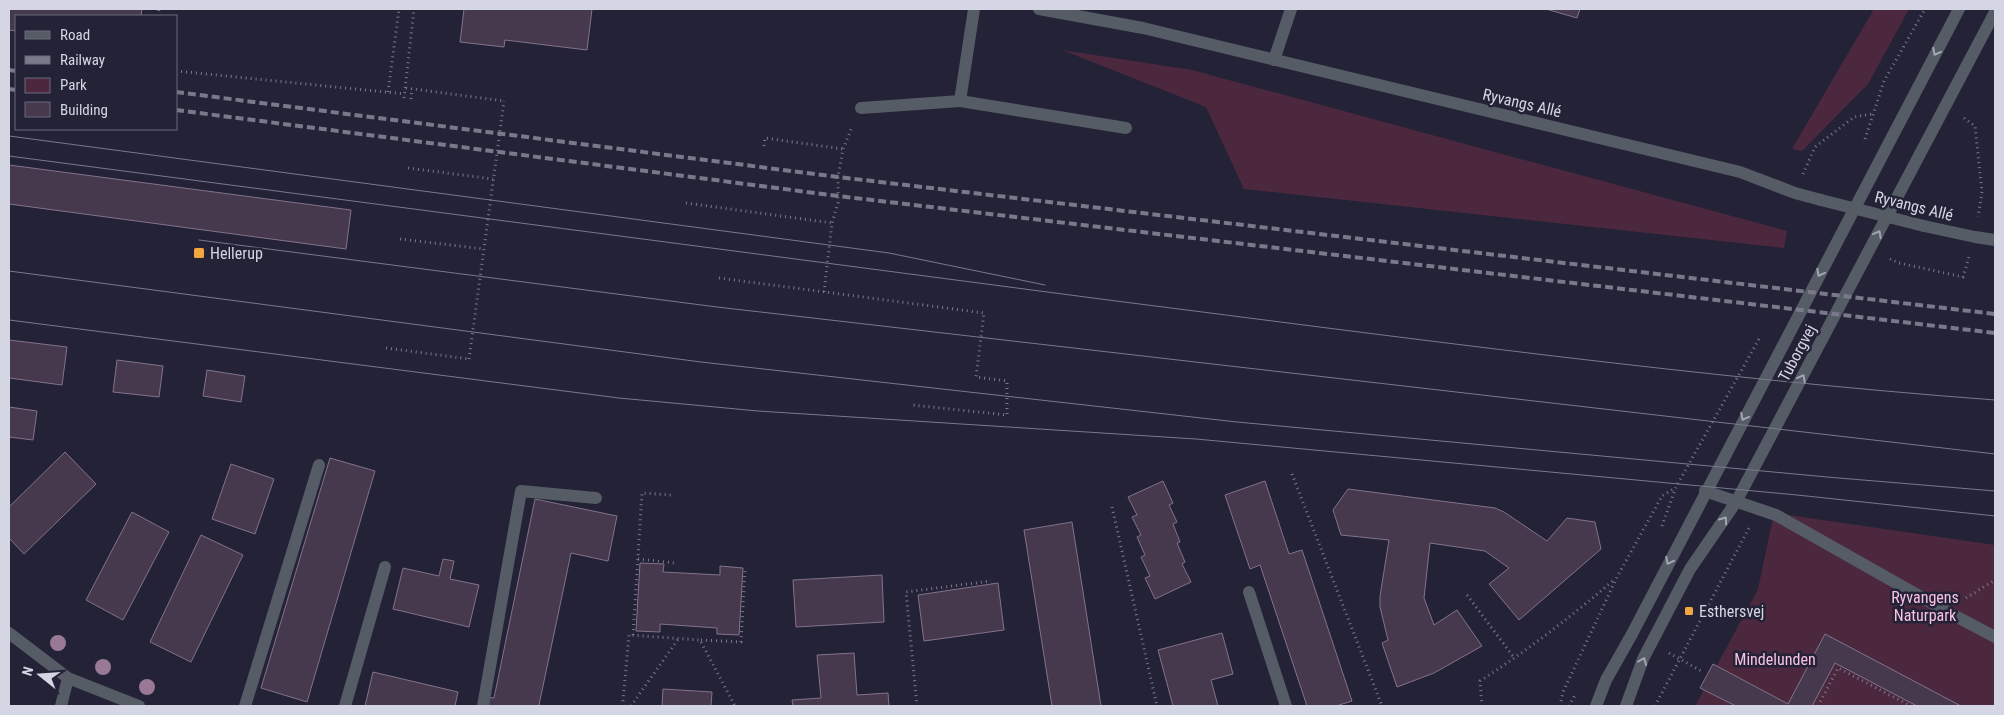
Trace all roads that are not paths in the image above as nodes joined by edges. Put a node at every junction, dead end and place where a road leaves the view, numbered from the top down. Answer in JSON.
{"nodes":[{"id":1,"x":974,"y":9,"type":"edge"},
{"id":2,"x":1038,"y":9,"type":"edge"},
{"id":3,"x":1291,"y":9,"type":"edge"},
{"id":4,"x":1959,"y":9,"type":"edge"},
{"id":5,"x":1995,"y":12,"type":"edge"},
{"id":6,"x":1274,"y":60,"type":"junction"},
{"id":7,"x":960,"y":101,"type":"junction"},
{"id":8,"x":861,"y":108,"type":"road end"},
{"id":9,"x":1126,"y":128,"type":"dead end"},
{"id":10,"x":1995,"y":240,"type":"edge"},
{"id":11,"x":319,"y":465,"type":"dead end"},
{"id":12,"x":1705,"y":491,"type":"junction"},
{"id":13,"x":596,"y":498,"type":"dead end"},
{"id":14,"x":1736,"y":502,"type":"junction"},
{"id":15,"x":385,"y":567,"type":"dead end"},
{"id":16,"x":1249,"y":592,"type":"dead end"},
{"id":17,"x":9,"y":633,"type":"edge"},
{"id":18,"x":1995,"y":637,"type":"edge"},
{"id":19,"x":68,"y":678,"type":"junction"},
{"id":20,"x":61,"y":706,"type":"edge"},
{"id":21,"x":139,"y":706,"type":"edge"},
{"id":22,"x":245,"y":706,"type":"edge"},
{"id":23,"x":345,"y":706,"type":"edge"},
{"id":24,"x":483,"y":706,"type":"edge"},
{"id":25,"x":1286,"y":706,"type":"edge"},
{"id":26,"x":1596,"y":706,"type":"edge"},
{"id":27,"x":1626,"y":706,"type":"edge"}],
"edges":[{"from":1,"to":7,"type":"street"},
{"from":2,"to":6,"type":"street","name":"Ryvangs Allé"},
{"from":3,"to":6,"type":"street"},
{"from":4,"to":12,"type":"street","name":"Tuborgvej","one_way":true},
{"from":14,"to":5,"type":"street","name":"Tuborgvej","one_way":true},
{"from":6,"to":10,"type":"street","name":"Ryvangs Allé","bridge":true},
{"from":7,"to":8,"type":"street"},
{"from":7,"to":9,"type":"street"},
{"from":11,"to":22,"type":"street"},
{"from":12,"to":14,"type":"street"},
{"from":12,"to":26,"type":"street","name":"Tuborgvej","one_way":true},
{"from":13,"to":24,"type":"street"},
{"from":14,"to":18,"type":"street"},
{"from":27,"to":14,"type":"street","name":"Tuborgvej","one_way":true},
{"from":15,"to":23,"type":"street"},
{"from":16,"to":25,"type":"street"},
{"from":17,"to":19,"type":"street"},
{"from":19,"to":20,"type":"street"},
{"from":19,"to":21,"type":"street"}]}
